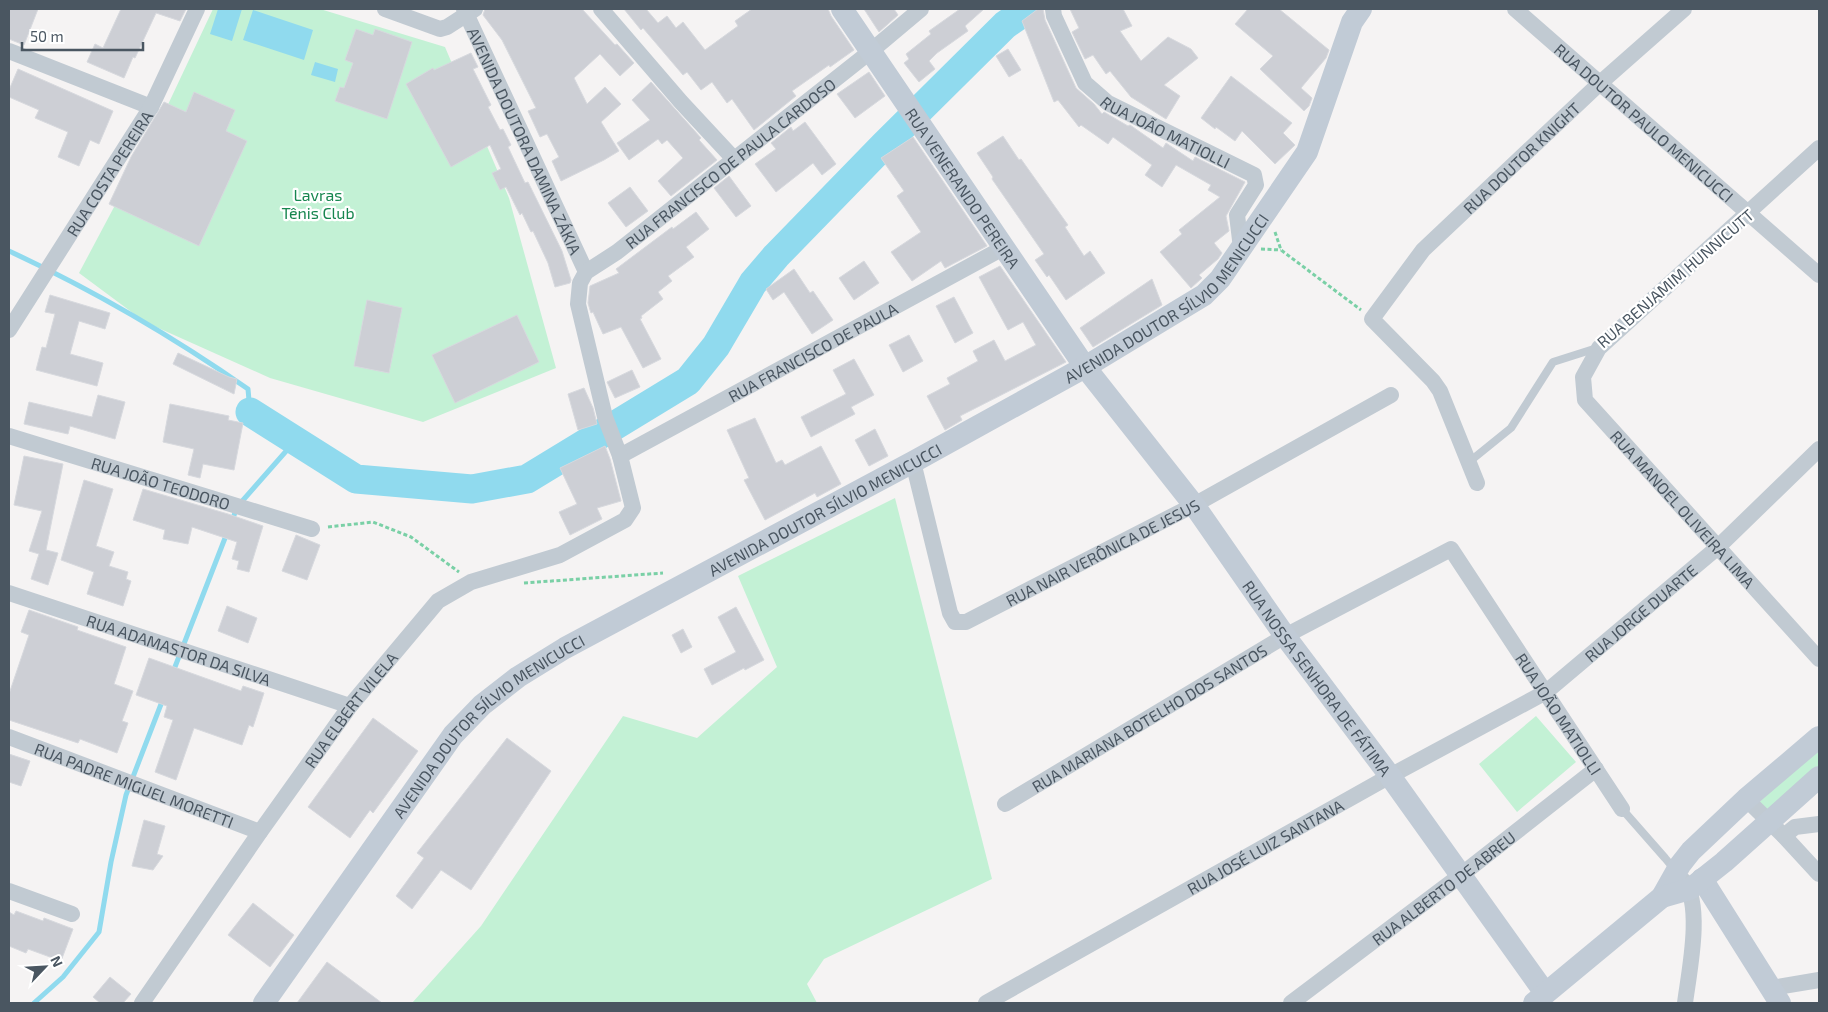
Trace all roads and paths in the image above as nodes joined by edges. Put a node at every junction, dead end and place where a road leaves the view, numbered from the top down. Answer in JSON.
{"nodes":[{"id":1,"x":197,"y":9,"type":"edge"},
{"id":2,"x":385,"y":9,"type":"edge"},
{"id":3,"x":602,"y":9,"type":"edge"},
{"id":4,"x":842,"y":9,"type":"edge"},
{"id":5,"x":921,"y":9,"type":"edge"},
{"id":6,"x":1361,"y":9,"type":"edge"},
{"id":7,"x":1515,"y":9,"type":"edge"},
{"id":8,"x":1684,"y":9,"type":"edge"},
{"id":9,"x":469,"y":11,"type":"edge"},
{"id":10,"x":1053,"y":12,"type":"edge"},
{"id":11,"x":9,"y":51,"type":"edge"},
{"id":12,"x":871,"y":51,"type":"junction"},
{"id":13,"x":1599,"y":84,"type":"junction"},
{"id":14,"x":151,"y":107,"type":"junction"},
{"id":15,"x":1819,"y":148,"type":"edge"},
{"id":16,"x":734,"y":159,"type":"junction"},
{"id":17,"x":1268,"y":210,"type":"junction"},
{"id":18,"x":1749,"y":214,"type":"junction"},
{"id":19,"x":1005,"y":247,"type":"junction"},
{"id":20,"x":1241,"y":248,"type":"junction"},
{"id":21,"x":586,"y":272,"type":"junction"},
{"id":22,"x":1819,"y":275,"type":"edge"},
{"id":23,"x":1372,"y":319,"type":"junction"},
{"id":24,"x":9,"y":330,"type":"edge"},
{"id":25,"x":1599,"y":348,"type":"junction"},
{"id":26,"x":1085,"y":366,"type":"junction"},
{"id":27,"x":1391,"y":395,"type":"dead end"},
{"id":28,"x":9,"y":436,"type":"edge"},
{"id":29,"x":1819,"y":449,"type":"edge"},
{"id":30,"x":620,"y":456,"type":"junction"},
{"id":31,"x":913,"y":462,"type":"junction"},
{"id":32,"x":1468,"y":463,"type":"junction"},
{"id":33,"x":1477,"y":483,"type":"dead end"},
{"id":34,"x":1194,"y":505,"type":"junction"},
{"id":35,"x":312,"y":529,"type":"dead end"},
{"id":36,"x":1451,"y":548,"type":"joint"},
{"id":37,"x":1717,"y":548,"type":"junction"},
{"id":38,"x":9,"y":594,"type":"edge"},
{"id":39,"x":1284,"y":636,"type":"junction"},
{"id":40,"x":1819,"y":659,"type":"edge"},
{"id":41,"x":1546,"y":692,"type":"junction"},
{"id":42,"x":350,"y":706,"type":"junction"},
{"id":43,"x":9,"y":737,"type":"edge"},
{"id":44,"x":1819,"y":737,"type":"edge"},
{"id":45,"x":1596,"y":769,"type":"junction"},
{"id":46,"x":1390,"y":776,"type":"junction"},
{"id":47,"x":1819,"y":777,"type":"edge"},
{"id":48,"x":1746,"y":799,"type":"junction"},
{"id":49,"x":1006,"y":804,"type":"dead end"},
{"id":50,"x":1622,"y":809,"type":"joint"},
{"id":51,"x":1819,"y":824,"type":"edge"},
{"id":52,"x":1777,"y":829,"type":"junction"},
{"id":53,"x":260,"y":832,"type":"junction"},
{"id":54,"x":1676,"y":872,"type":"junction"},
{"id":55,"x":1819,"y":874,"type":"edge"},
{"id":56,"x":1461,"y":875,"type":"junction"},
{"id":57,"x":1696,"y":884,"type":"junction"},
{"id":58,"x":9,"y":891,"type":"edge"},
{"id":59,"x":1662,"y":897,"type":"junction"},
{"id":60,"x":72,"y":914,"type":"dead end"},
{"id":61,"x":1819,"y":980,"type":"edge"},
{"id":62,"x":1776,"y":996,"type":"edge"},
{"id":63,"x":1539,"y":998,"type":"edge"},
{"id":64,"x":142,"y":1003,"type":"edge"},
{"id":65,"x":264,"y":1003,"type":"edge"},
{"id":66,"x":986,"y":1003,"type":"edge"},
{"id":67,"x":1290,"y":1003,"type":"edge"},
{"id":68,"x":1685,"y":1003,"type":"edge"}],
"edges":[{"from":1,"to":14,"type":"street","name":"RUA COSTA PEREIRA"},
{"from":2,"to":9,"type":"street"},
{"from":3,"to":16,"type":"street"},
{"from":4,"to":12,"type":"main road","name":"RUA VENERANDO PEREIRA"},
{"from":5,"to":12,"type":"street","name":"RUA FRANCISCO DE PAULA CARDOSO"},
{"from":6,"to":17,"type":"main road","name":"AVENIDA DOUTOR SÍLVIO MENICUCCI"},
{"from":7,"to":13,"type":"street","name":"RUA DOUTOR PAULO MENICUCCI"},
{"from":8,"to":13,"type":"street","name":"RUA DOUTOR KNIGHT"},
{"from":9,"to":21,"type":"street","name":"AVENIDA DOUTORA DAMINA ZÁKIA"},
{"from":10,"to":20,"type":"street","name":"RUA JOÃO MATIOLLI"},
{"from":11,"to":14,"type":"street"},
{"from":12,"to":16,"type":"street","name":"RUA FRANCISCO DE PAULA CARDOSO"},
{"from":12,"to":19,"type":"main road","name":"RUA VENERANDO PEREIRA"},
{"from":13,"to":18,"type":"street","name":"RUA DOUTOR PAULO MENICUCCI"},
{"from":13,"to":23,"type":"street","name":"RUA DOUTOR KNIGHT"},
{"from":14,"to":24,"type":"street","name":"RUA COSTA PEREIRA"},
{"from":15,"to":18,"type":"street","name":"RUA BENJAMIM HUNNICUTT"},
{"from":16,"to":21,"type":"street","name":"RUA FRANCISCO DE PAULA CARDOSO"},
{"from":17,"to":20,"type":"main road","name":"AVENIDA DOUTOR SÍLVIO MENICUCCI"},
{"from":17,"to":23,"type":"path"},
{"from":18,"to":22,"type":"street","name":"RUA DOUTOR PAULO MENICUCCI"},
{"from":18,"to":25,"type":"street","name":"RUA BENJAMIM HUNNICUTT"},
{"from":19,"to":26,"type":"main road","name":"RUA VENERANDO PEREIRA"},
{"from":19,"to":30,"type":"street","name":"RUA FRANCISCO DE PAULA"},
{"from":20,"to":26,"type":"main road","name":"AVENIDA DOUTOR SÍLVIO MENICUCCI"},
{"from":21,"to":30,"type":"street"},
{"from":23,"to":32,"type":"street"},
{"from":25,"to":32,"type":"lane","name":"RUA BENJAMIM HUNNICUTT"},
{"from":25,"to":37,"type":"street","name":"RUA MANOEL OLIVEIRA LIMA"},
{"from":26,"to":31,"type":"main road","name":"AVENIDA DOUTOR SÍLVIO MENICUCCI"},
{"from":26,"to":34,"type":"main road","name":"RUA NOSSA SENHORA DE FÁTIMA"},
{"from":27,"to":34,"type":"street","name":"RUA NAIR VERÔNICA DE JESUS"},
{"from":28,"to":35,"type":"street","name":"RUA JOÃO TEODORO"},
{"from":29,"to":37,"type":"street","name":"RUA JORGE DUARTE"},
{"from":30,"to":42,"type":"street","name":"RUA ELBERT VILELA"},
{"from":31,"to":34,"type":"street","name":"RUA NAIR VERÔNICA DE JESUS"},
{"from":31,"to":65,"type":"main road","name":"AVENIDA DOUTOR SÍLVIO MENICUCCI"},
{"from":32,"to":33,"type":"street"},
{"from":34,"to":39,"type":"main road","name":"RUA NOSSA SENHORA DE FÁTIMA"},
{"from":36,"to":39,"type":"street","name":"RUA MARIANA BOTELHO DOS SANTOS"},
{"from":36,"to":41,"type":"street","name":"RUA JOÃO MATIOLLI"},
{"from":37,"to":40,"type":"street","name":"RUA MANOEL OLIVEIRA LIMA"},
{"from":37,"to":41,"type":"street","name":"RUA JORGE DUARTE"},
{"from":38,"to":42,"type":"street","name":"RUA ADAMASTOR DA SILVA"},
{"from":39,"to":46,"type":"main road","name":"RUA NOSSA SENHORA DE FÁTIMA"},
{"from":39,"to":49,"type":"street","name":"RUA MARIANA BOTELHO DOS SANTOS"},
{"from":41,"to":45,"type":"street","name":"RUA JOÃO MATIOLLI"},
{"from":41,"to":46,"type":"street","name":"RUA JOSÉ LUIZ SANTANA"},
{"from":42,"to":53,"type":"street","name":"RUA ELBERT VILELA"},
{"from":43,"to":53,"type":"street","name":"RUA PADRE MIGUEL MORETTI"},
{"from":44,"to":48,"type":"main road"},
{"from":45,"to":50,"type":"street","name":"RUA JOÃO MATIOLLI"},
{"from":45,"to":56,"type":"street","name":"RUA ALBERTO DE ABREU"},
{"from":46,"to":56,"type":"main road","name":"RUA NOSSA SENHORA DE FÁTIMA"},
{"from":46,"to":66,"type":"street","name":"RUA JOSÉ LUIZ SANTANA"},
{"from":47,"to":52,"type":"main road"},
{"from":48,"to":52,"type":"street"},
{"from":48,"to":54,"type":"main road"},
{"from":50,"to":54,"type":"lane","name":"RUA JOÃO MATIOLLI"},
{"from":51,"to":52,"type":"street"},
{"from":52,"to":55,"type":"street"},
{"from":52,"to":57,"type":"main road"},
{"from":53,"to":64,"type":"street","name":"RUA ELBERT VILELA"},
{"from":54,"to":57,"type":"street"},
{"from":54,"to":59,"type":"main road"},
{"from":56,"to":63,"type":"main road","name":"RUA NOSSA SENHORA DE FÁTIMA"},
{"from":56,"to":67,"type":"street","name":"RUA ALBERTO DE ABREU"},
{"from":57,"to":59,"type":"main road"},
{"from":57,"to":62,"type":"main road"},
{"from":57,"to":68,"type":"street"},
{"from":58,"to":60,"type":"street"},
{"from":59,"to":63,"type":"main road"},
{"from":61,"to":62,"type":"street"}]}
